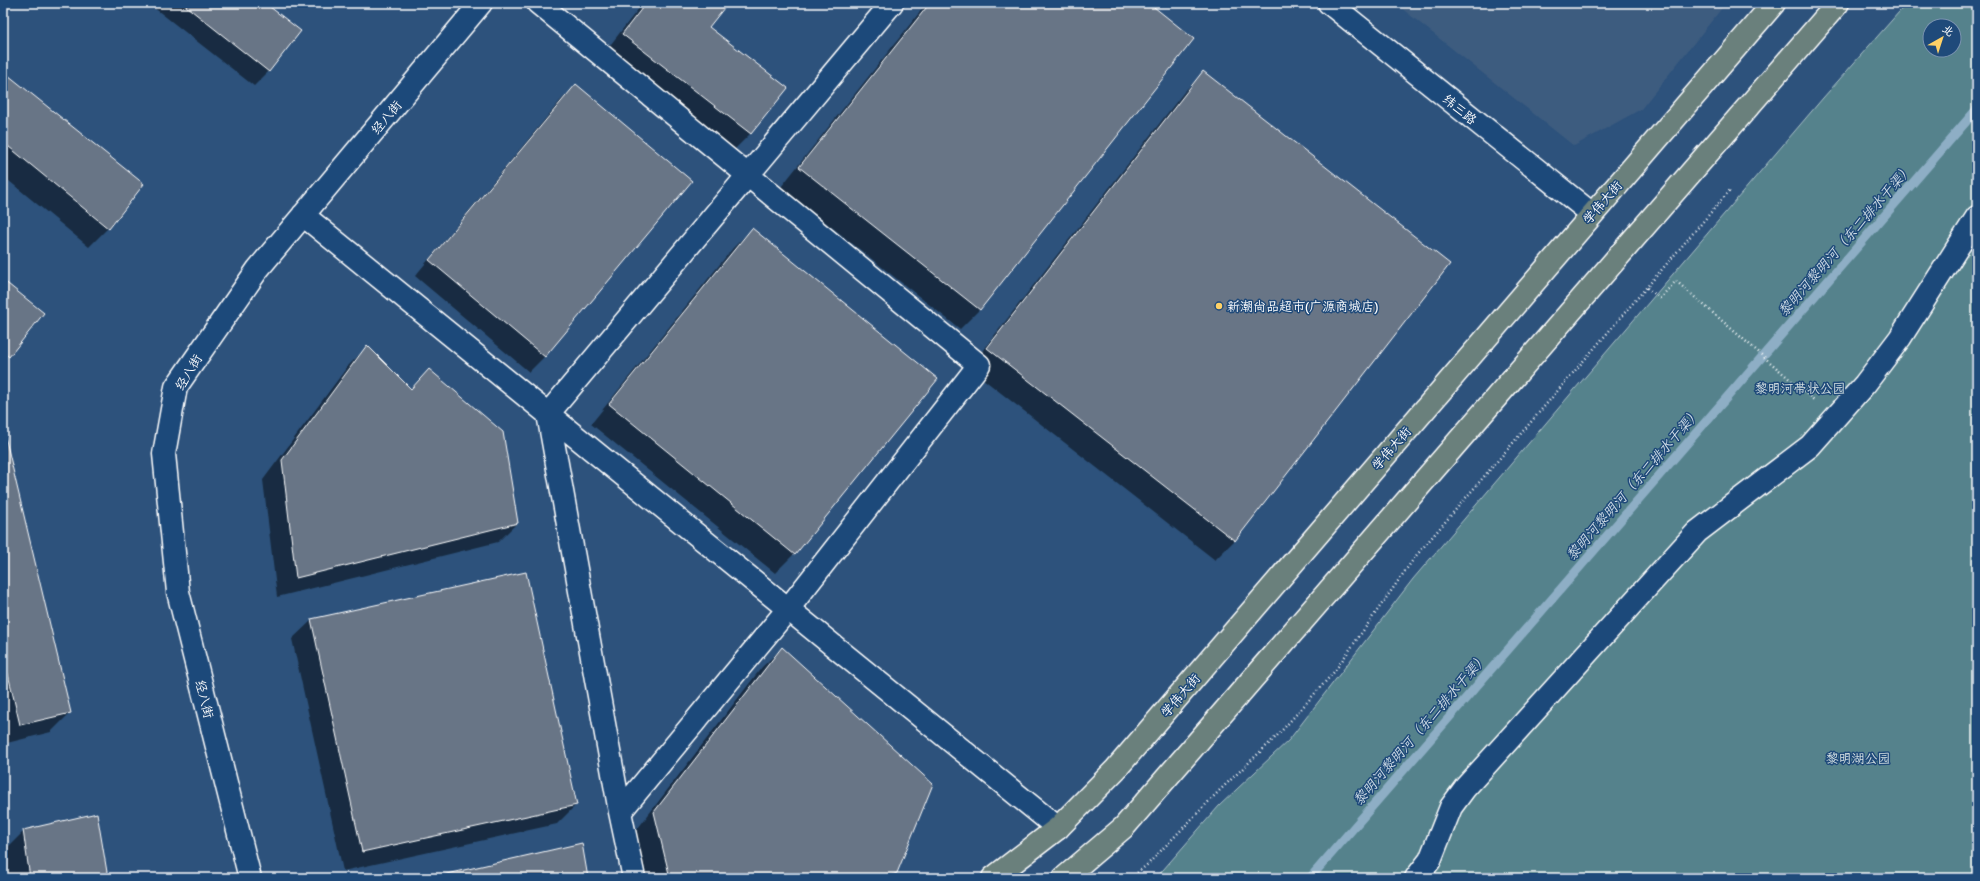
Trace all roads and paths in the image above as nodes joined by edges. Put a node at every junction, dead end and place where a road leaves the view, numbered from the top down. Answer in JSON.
{"nodes":[{"id":1,"x":481,"y":3,"type":"edge"},
{"id":2,"x":538,"y":3,"type":"edge"},
{"id":3,"x":892,"y":3,"type":"edge"},
{"id":4,"x":1329,"y":3,"type":"edge"},
{"id":5,"x":1774,"y":3,"type":"edge"},
{"id":6,"x":1838,"y":3,"type":"edge"},
{"id":7,"x":748,"y":176,"type":"junction"},
{"id":8,"x":1731,"y":189,"type":"dead end"},
{"id":9,"x":303,"y":214,"type":"junction"},
{"id":10,"x":1592,"y":214,"type":"junction"},
{"id":11,"x":1977,"y":217,"type":"edge"},
{"id":12,"x":1646,"y":288,"type":"junction"},
{"id":13,"x":1820,"y":405,"type":"dead end"},
{"id":14,"x":548,"y":414,"type":"junction"},
{"id":15,"x":788,"y":609,"type":"junction"},
{"id":16,"x":620,"y":812,"type":"junction"},
{"id":17,"x":1058,"y":828,"type":"junction"},
{"id":18,"x":250,"y":878,"type":"edge"},
{"id":19,"x":634,"y":878,"type":"edge"},
{"id":20,"x":993,"y":878,"type":"edge"},
{"id":21,"x":1064,"y":878,"type":"edge"},
{"id":22,"x":1131,"y":878,"type":"edge"},
{"id":23,"x":1416,"y":878,"type":"edge"}],
"edges":[{"from":1,"to":9,"type":"street","name":"经八街"},
{"from":2,"to":7,"type":"street"},
{"from":3,"to":7,"type":"street"},
{"from":4,"to":10,"type":"street","name":"纬三路"},
{"from":5,"to":10,"type":"main road","name":"学伟大街"},
{"from":6,"to":21,"type":"main road"},
{"from":7,"to":14,"type":"street"},
{"from":7,"to":15,"type":"street"},
{"from":8,"to":12,"type":"path"},
{"from":9,"to":14,"type":"street"},
{"from":9,"to":18,"type":"street","name":"经八街"},
{"from":10,"to":17,"type":"main road","name":"学伟大街"},
{"from":11,"to":23,"type":"street"},
{"from":12,"to":13,"type":"path"},
{"from":12,"to":22,"type":"path"},
{"from":14,"to":15,"type":"street"},
{"from":14,"to":16,"type":"street"},
{"from":15,"to":16,"type":"street"},
{"from":15,"to":17,"type":"street"},
{"from":16,"to":19,"type":"street"},
{"from":17,"to":20,"type":"main road","name":"学伟大街"}]}
